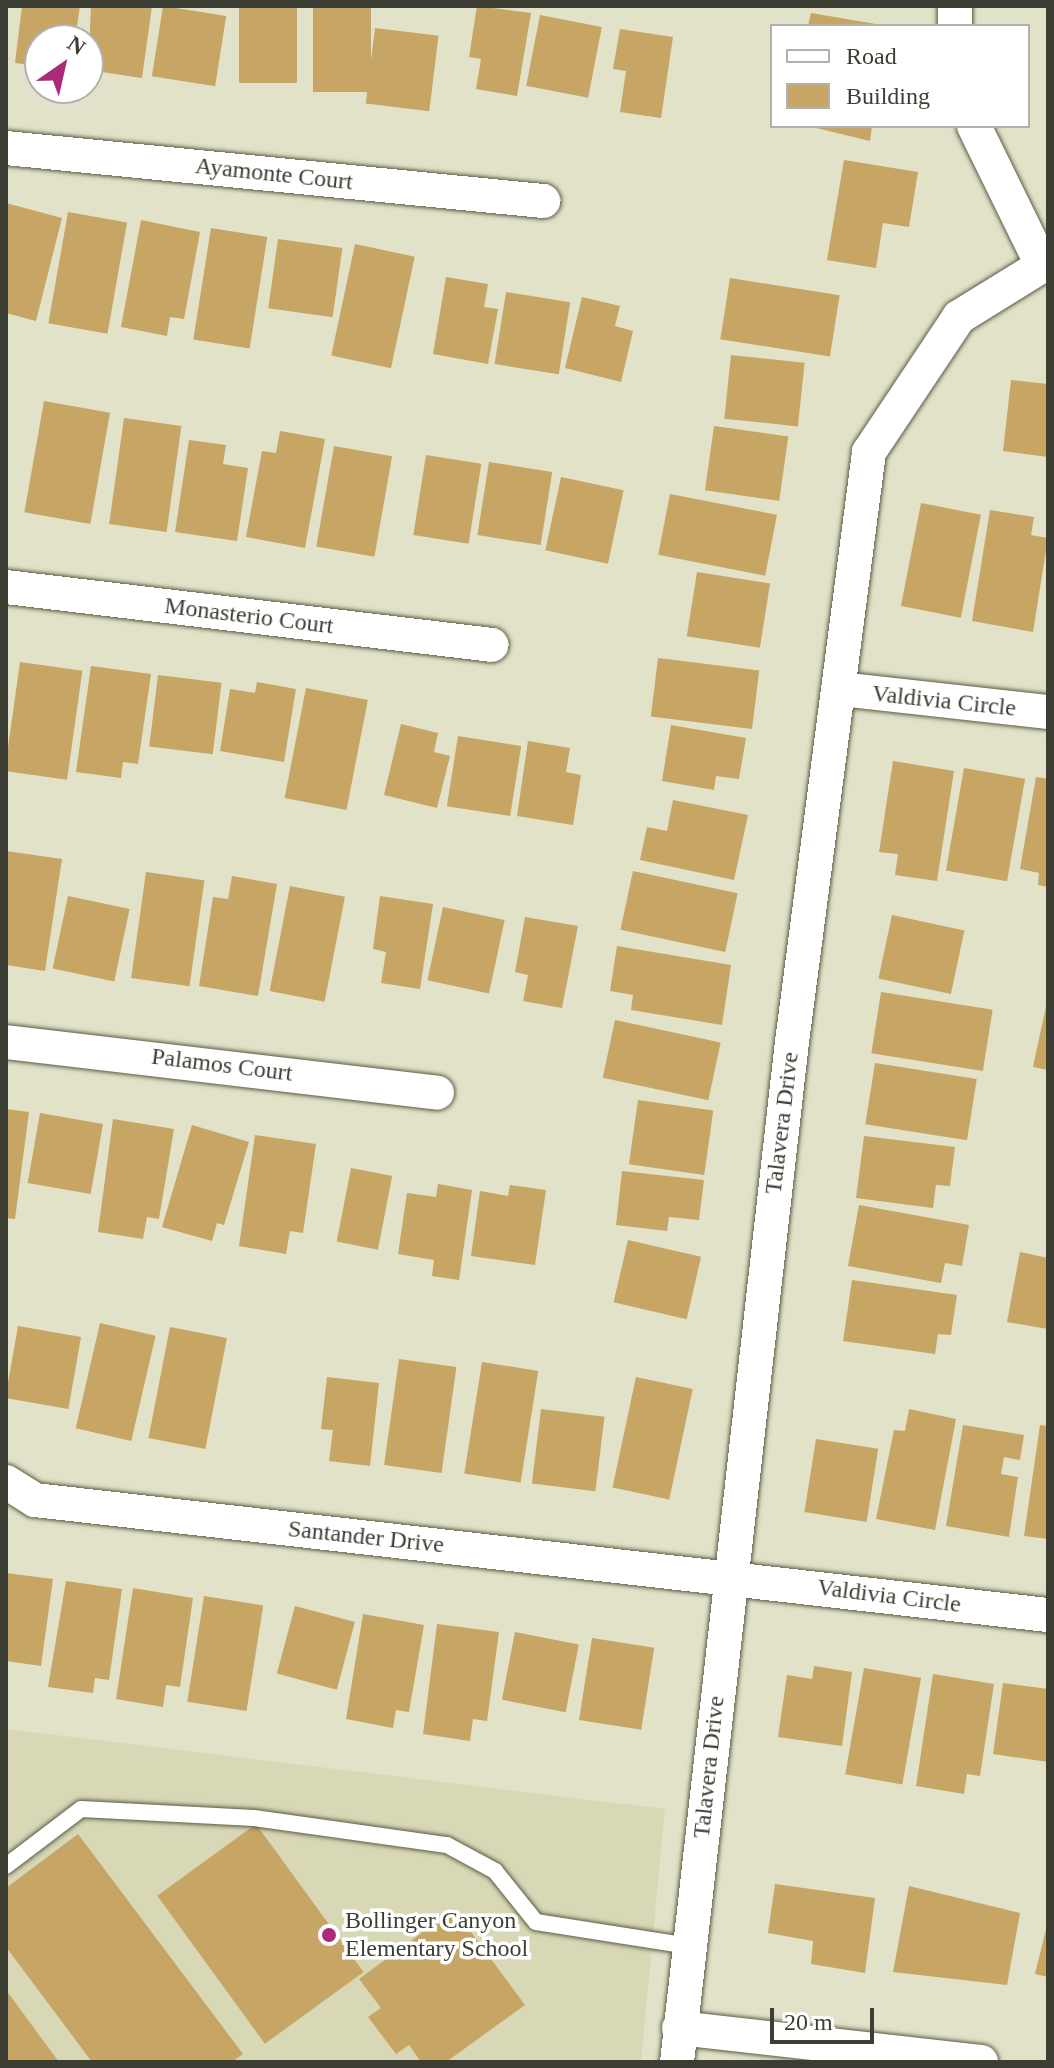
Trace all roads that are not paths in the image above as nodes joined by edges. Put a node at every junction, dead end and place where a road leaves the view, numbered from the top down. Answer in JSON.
{"nodes":[{"id":1,"x":975,"y":128,"type":"edge"},
{"id":2,"x":6,"y":148,"type":"edge"},
{"id":3,"x":543,"y":201,"type":"dead end"},
{"id":4,"x":1044,"y":262,"type":"edge"},
{"id":5,"x":6,"y":587,"type":"edge"},
{"id":6,"x":492,"y":645,"type":"dead end"},
{"id":7,"x":840,"y":689,"type":"junction"},
{"id":8,"x":1048,"y":712,"type":"edge"},
{"id":9,"x":6,"y":1042,"type":"edge"},
{"id":10,"x":437,"y":1093,"type":"dead end"},
{"id":11,"x":6,"y":1482,"type":"edge"},
{"id":12,"x":730,"y":1577,"type":"junction"},
{"id":13,"x":1048,"y":1615,"type":"edge"},
{"id":14,"x":6,"y":1866,"type":"edge"},
{"id":15,"x":689,"y":1946,"type":"junction"},
{"id":16,"x":679,"y":2028,"type":"junction"},
{"id":17,"x":677,"y":2062,"type":"edge"},
{"id":18,"x":981,"y":2062,"type":"edge"}],
"edges":[{"from":1,"to":4,"type":"street"},
{"from":2,"to":3,"type":"street","name":"Ayamonte Court"},
{"from":4,"to":7,"type":"street","name":"Talavera Drive"},
{"from":5,"to":6,"type":"street","name":"Monasterio Court"},
{"from":7,"to":8,"type":"street","name":"Valdivia Circle"},
{"from":7,"to":12,"type":"street","name":"Talavera Drive"},
{"from":9,"to":10,"type":"street","name":"Palamos Court"},
{"from":11,"to":12,"type":"street","name":"Santander Drive"},
{"from":12,"to":13,"type":"street","name":"Valdivia Circle"},
{"from":12,"to":15,"type":"street","name":"Talavera Drive"},
{"from":14,"to":15,"type":"lane"},
{"from":15,"to":16,"type":"street","name":"Talavera Drive"},
{"from":16,"to":17,"type":"street","name":"Talavera Drive"},
{"from":16,"to":18,"type":"street"}]}
